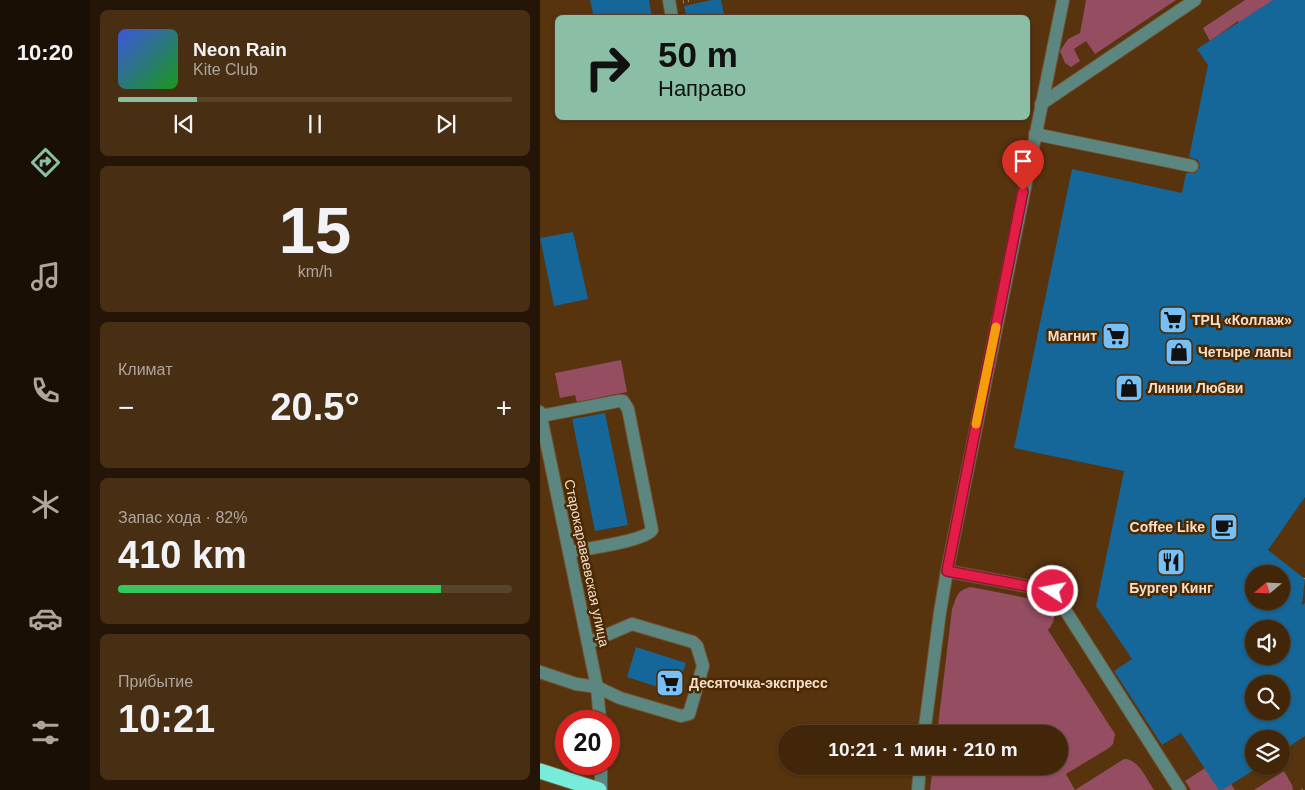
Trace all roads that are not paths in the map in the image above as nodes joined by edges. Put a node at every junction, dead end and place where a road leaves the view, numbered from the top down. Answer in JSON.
{"nodes":[{"id":1,"x":669,"y":0,"type":"edge"},
{"id":2,"x":1062,"y":0,"type":"edge"},
{"id":3,"x":1195,"y":0,"type":"edge"},
{"id":4,"x":672,"y":15,"type":"edge"},
{"id":5,"x":1041,"y":104,"type":"junction"},
{"id":6,"x":1035,"y":134,"type":"junction"},
{"id":7,"x":1192,"y":166,"type":"dead end"},
{"id":8,"x":540,"y":414,"type":"edge"},
{"id":9,"x":570,"y":552,"type":"junction"},
{"id":10,"x":947,"y":571,"type":"junction"},
{"id":11,"x":588,"y":644,"type":"junction"},
{"id":12,"x":540,"y":672,"type":"edge"},
{"id":13,"x":597,"y":687,"type":"junction"},
{"id":14,"x":599,"y":710,"type":"edge"},
{"id":15,"x":925,"y":725,"type":"edge"},
{"id":16,"x":540,"y":771,"type":"edge"},
{"id":17,"x":601,"y":775,"type":"edge"},
{"id":18,"x":919,"y":775,"type":"edge"},
{"id":19,"x":600,"y":790,"type":"edge"},
{"id":20,"x":918,"y":790,"type":"edge"},
{"id":21,"x":1180,"y":790,"type":"edge"}],
"edges":[{"from":1,"to":4,"type":"street"},
{"from":2,"to":5,"type":"street"},
{"from":3,"to":5,"type":"street"},
{"from":5,"to":6,"type":"street"},
{"from":6,"to":7,"type":"street"},
{"from":6,"to":10,"type":"street"},
{"from":8,"to":9,"type":"street","name":"Старокараваевская улица"},
{"from":8,"to":9,"type":"street"},
{"from":9,"to":11,"type":"street","name":"Старокараваевская улица"},
{"from":10,"to":15,"type":"street"},
{"from":10,"to":21,"type":"street"},
{"from":11,"to":13,"type":"street","name":"Старокараваевская улица"},
{"from":11,"to":13,"type":"street"},
{"from":12,"to":13,"type":"street"},
{"from":13,"to":14,"type":"street","name":"Старокараваевская улица"},
{"from":16,"to":19,"type":"highway"},
{"from":17,"to":19,"type":"street"},
{"from":18,"to":20,"type":"street"}]}
